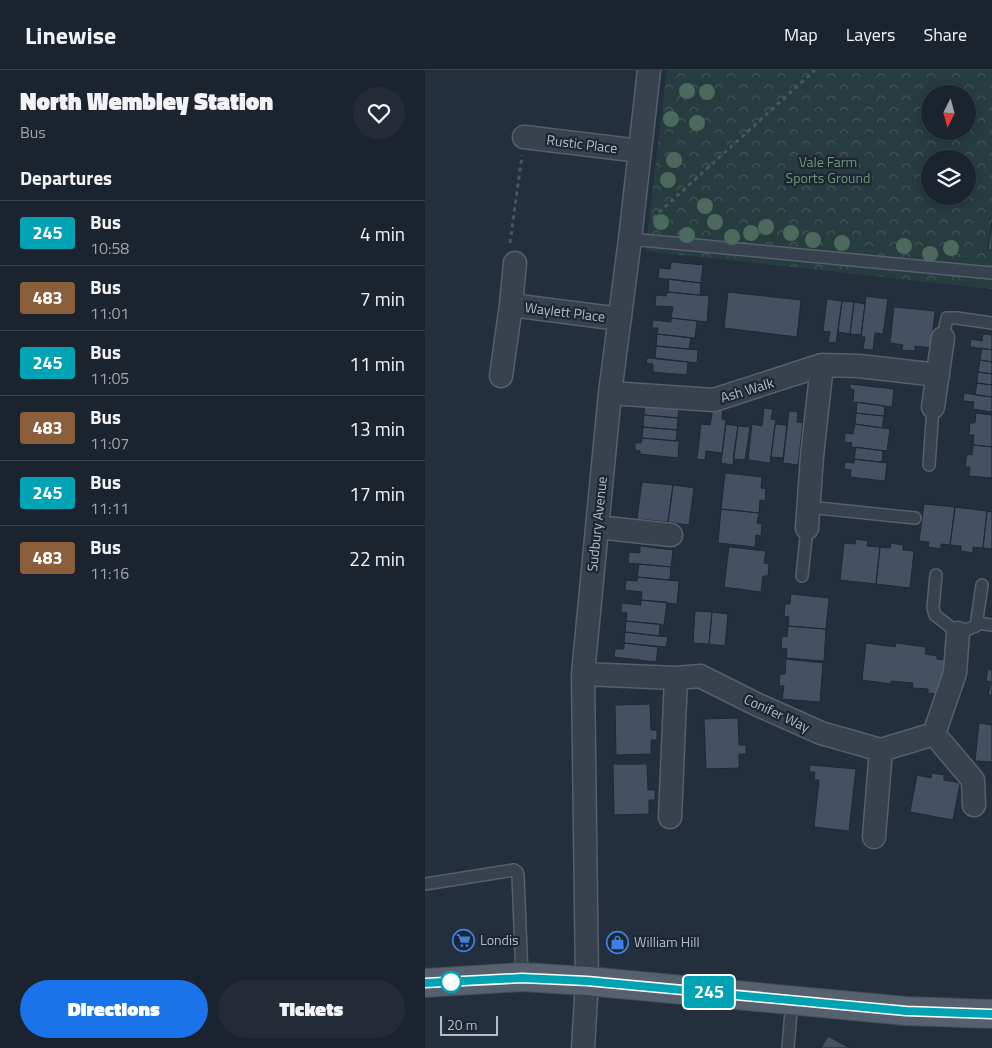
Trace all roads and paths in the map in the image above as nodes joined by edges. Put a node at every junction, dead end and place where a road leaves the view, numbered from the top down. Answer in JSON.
{"nodes":[{"id":1,"x":649,"y":70,"type":"edge"},
{"id":2,"x":815,"y":70,"type":"edge"},
{"id":3,"x":525,"y":137,"type":"joint"},
{"id":4,"x":640,"y":151,"type":"junction"},
{"id":5,"x":630,"y":239,"type":"junction"},
{"id":6,"x":515,"y":263,"type":"joint"},
{"id":7,"x":992,"y":273,"type":"edge"},
{"id":8,"x":511,"y":305,"type":"junction"},
{"id":9,"x":620,"y":319,"type":"junction"},
{"id":10,"x":992,"y":323,"type":"edge"},
{"id":11,"x":943,"y":338,"type":"joint"},
{"id":12,"x":822,"y":365,"type":"junction"},
{"id":13,"x":938,"y":375,"type":"junction"},
{"id":14,"x":501,"y":376,"type":"dead end"},
{"id":15,"x":610,"y":393,"type":"junction"},
{"id":16,"x":933,"y":407,"type":"joint"},
{"id":17,"x":929,"y":465,"type":"dead end"},
{"id":18,"x":807,"y":517,"type":"junction"},
{"id":19,"x":915,"y":518,"type":"dead end"},
{"id":20,"x":597,"y":527,"type":"junction"},
{"id":21,"x":671,"y":535,"type":"dead end"},
{"id":22,"x":937,"y":575,"type":"dead end"},
{"id":23,"x":802,"y":576,"type":"dead end"},
{"id":24,"x":982,"y":585,"type":"dead end"},
{"id":25,"x":992,"y":626,"type":"edge"},
{"id":26,"x":967,"y":628,"type":"junction"},
{"id":27,"x":583,"y":674,"type":"junction"},
{"id":28,"x":675,"y":678,"type":"junction"},
{"id":29,"x":934,"y":734,"type":"junction"},
{"id":30,"x":881,"y":750,"type":"junction"},
{"id":31,"x":974,"y":805,"type":"dead end"},
{"id":32,"x":670,"y":818,"type":"dead end"},
{"id":33,"x":874,"y":837,"type":"dead end"},
{"id":34,"x":425,"y":884,"type":"edge"},
{"id":35,"x":522,"y":978,"type":"junction"},
{"id":36,"x":587,"y":981,"type":"junction"},
{"id":37,"x":425,"y":983,"type":"edge"},
{"id":38,"x":792,"y":1000,"type":"junction"},
{"id":39,"x":992,"y":1014,"type":"edge"},
{"id":40,"x":583,"y":1048,"type":"edge"},
{"id":41,"x":788,"y":1048,"type":"edge"}],
"edges":[{"from":1,"to":4,"type":"street","name":"Sudbury Avenue"},
{"from":2,"to":5,"type":"path"},
{"from":3,"to":4,"type":"street","name":"Rustic Place"},
{"from":3,"to":6,"type":"path"},
{"from":4,"to":5,"type":"street","name":"Sudbury Avenue"},
{"from":5,"to":7,"type":"lane"},
{"from":5,"to":9,"type":"street","name":"Sudbury Avenue"},
{"from":6,"to":8,"type":"street","name":"Waylett Place"},
{"from":8,"to":9,"type":"street","name":"Waylett Place"},
{"from":8,"to":14,"type":"street","name":"Waylett Place"},
{"from":9,"to":15,"type":"street","name":"Sudbury Avenue"},
{"from":10,"to":11,"type":"lane"},
{"from":11,"to":13,"type":"street"},
{"from":12,"to":13,"type":"street","name":"Ash Walk"},
{"from":12,"to":15,"type":"street","name":"Ash Walk"},
{"from":12,"to":18,"type":"street"},
{"from":13,"to":16,"type":"street"},
{"from":15,"to":20,"type":"street","name":"Sudbury Avenue"},
{"from":16,"to":17,"type":"lane"},
{"from":18,"to":19,"type":"lane"},
{"from":18,"to":23,"type":"lane"},
{"from":20,"to":21,"type":"street"},
{"from":20,"to":27,"type":"street","name":"Sudbury Avenue"},
{"from":22,"to":26,"type":"lane"},
{"from":24,"to":26,"type":"lane"},
{"from":25,"to":26,"type":"lane"},
{"from":26,"to":29,"type":"street"},
{"from":27,"to":28,"type":"street","name":"Conifer Way"},
{"from":27,"to":36,"type":"street","name":"Sudbury Avenue"},
{"from":28,"to":30,"type":"street","name":"Conifer Way"},
{"from":28,"to":32,"type":"street"},
{"from":29,"to":30,"type":"street"},
{"from":29,"to":31,"type":"street"},
{"from":30,"to":33,"type":"street"},
{"from":34,"to":35,"type":"lane"},
{"from":35,"to":36,"type":"main road"},
{"from":35,"to":37,"type":"main road"},
{"from":36,"to":38,"type":"main road"},
{"from":36,"to":40,"type":"street","name":"Sudbury Avenue"},
{"from":38,"to":39,"type":"main road"},
{"from":38,"to":41,"type":"lane"}]}
